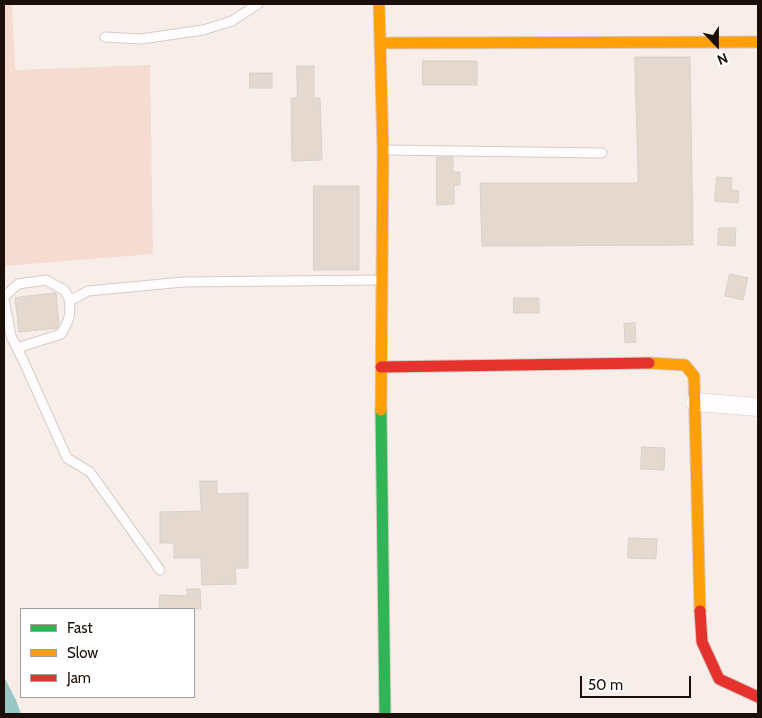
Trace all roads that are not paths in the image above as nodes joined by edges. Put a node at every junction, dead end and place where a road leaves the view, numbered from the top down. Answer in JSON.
{"nodes":[{"id":1,"x":258,"y":4,"type":"edge"},
{"id":2,"x":379,"y":4,"type":"edge"},
{"id":3,"x":105,"y":37,"type":"dead end"},
{"id":4,"x":758,"y":42,"type":"edge"},
{"id":5,"x":380,"y":43,"type":"junction"},
{"id":6,"x":383,"y":150,"type":"junction"},
{"id":7,"x":602,"y":153,"type":"dead end"},
{"id":8,"x":382,"y":280,"type":"junction"},
{"id":9,"x":4,"y":298,"type":"edge"},
{"id":10,"x":68,"y":298,"type":"junction"},
{"id":11,"x":17,"y":348,"type":"junction"},
{"id":12,"x":381,"y":367,"type":"junction"},
{"id":13,"x":695,"y":402,"type":"junction"},
{"id":14,"x":758,"y":408,"type":"edge"},
{"id":15,"x":160,"y":570,"type":"dead end"},
{"id":16,"x":758,"y":697,"type":"edge"},
{"id":17,"x":385,"y":714,"type":"edge"}],
"edges":[{"from":1,"to":3,"type":"lane"},
{"from":2,"to":5,"type":"street"},
{"from":4,"to":5,"type":"street"},
{"from":5,"to":6,"type":"street"},
{"from":6,"to":7,"type":"lane"},
{"from":6,"to":8,"type":"street"},
{"from":8,"to":10,"type":"lane"},
{"from":8,"to":12,"type":"street"},
{"from":9,"to":10,"type":"lane"},
{"from":9,"to":11,"type":"lane"},
{"from":10,"to":11,"type":"lane"},
{"from":11,"to":15,"type":"lane"},
{"from":12,"to":13,"type":"street"},
{"from":12,"to":17,"type":"street"},
{"from":13,"to":14,"type":"street"},
{"from":13,"to":16,"type":"street"}]}
